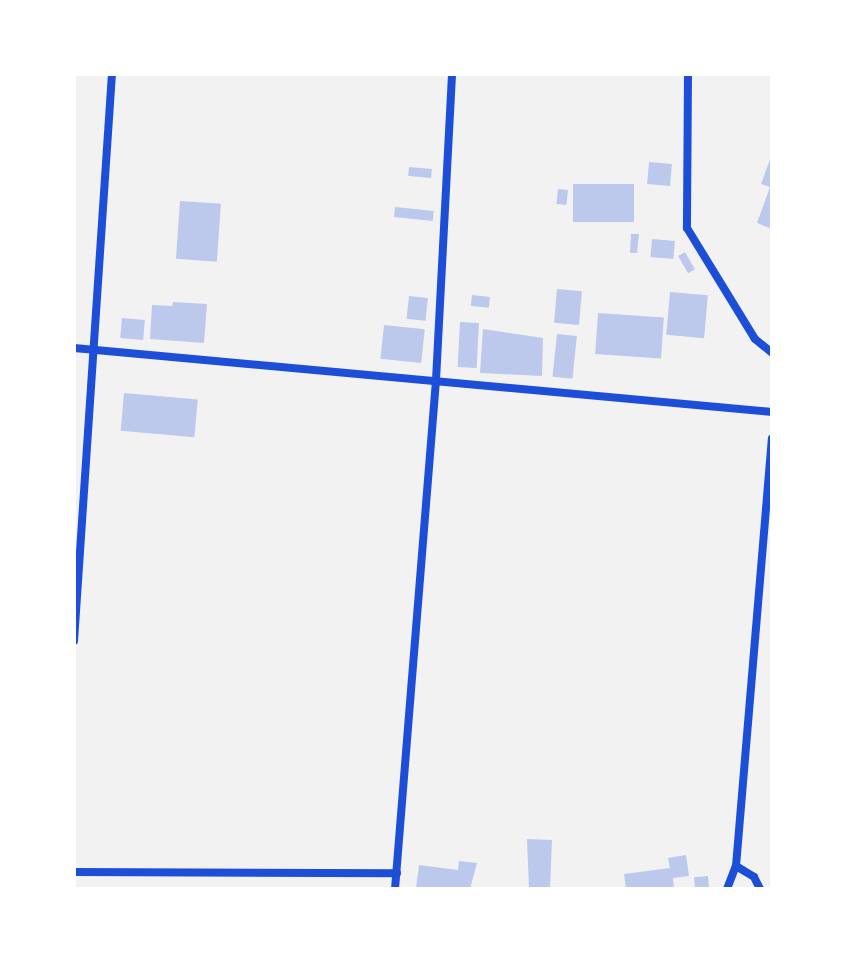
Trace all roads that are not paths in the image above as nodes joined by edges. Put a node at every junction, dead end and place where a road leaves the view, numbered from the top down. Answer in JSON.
{"nodes":[{"id":1,"x":112,"y":74,"type":"edge"},
{"id":2,"x":452,"y":74,"type":"edge"},
{"id":3,"x":688,"y":74,"type":"edge"},
{"id":4,"x":74,"y":348,"type":"edge"},
{"id":5,"x":97,"y":350,"type":"junction"},
{"id":6,"x":772,"y":353,"type":"edge"},
{"id":7,"x":436,"y":380,"type":"junction"},
{"id":8,"x":772,"y":412,"type":"edge"},
{"id":9,"x":772,"y":439,"type":"edge"},
{"id":10,"x":74,"y":641,"type":"edge"},
{"id":11,"x":736,"y":866,"type":"junction"},
{"id":12,"x":74,"y":872,"type":"edge"},
{"id":13,"x":397,"y":873,"type":"junction"},
{"id":14,"x":395,"y":889,"type":"edge"},
{"id":15,"x":727,"y":889,"type":"edge"},
{"id":16,"x":760,"y":889,"type":"edge"}],
"edges":[{"from":1,"to":5,"type":"street"},
{"from":2,"to":7,"type":"street"},
{"from":3,"to":6,"type":"street"},
{"from":4,"to":5,"type":"street"},
{"from":5,"to":7,"type":"street"},
{"from":5,"to":10,"type":"street"},
{"from":7,"to":8,"type":"street"},
{"from":7,"to":13,"type":"street"},
{"from":9,"to":11,"type":"street"},
{"from":11,"to":15,"type":"street"},
{"from":11,"to":16,"type":"street"},
{"from":12,"to":13,"type":"street"},
{"from":13,"to":14,"type":"street"}]}
